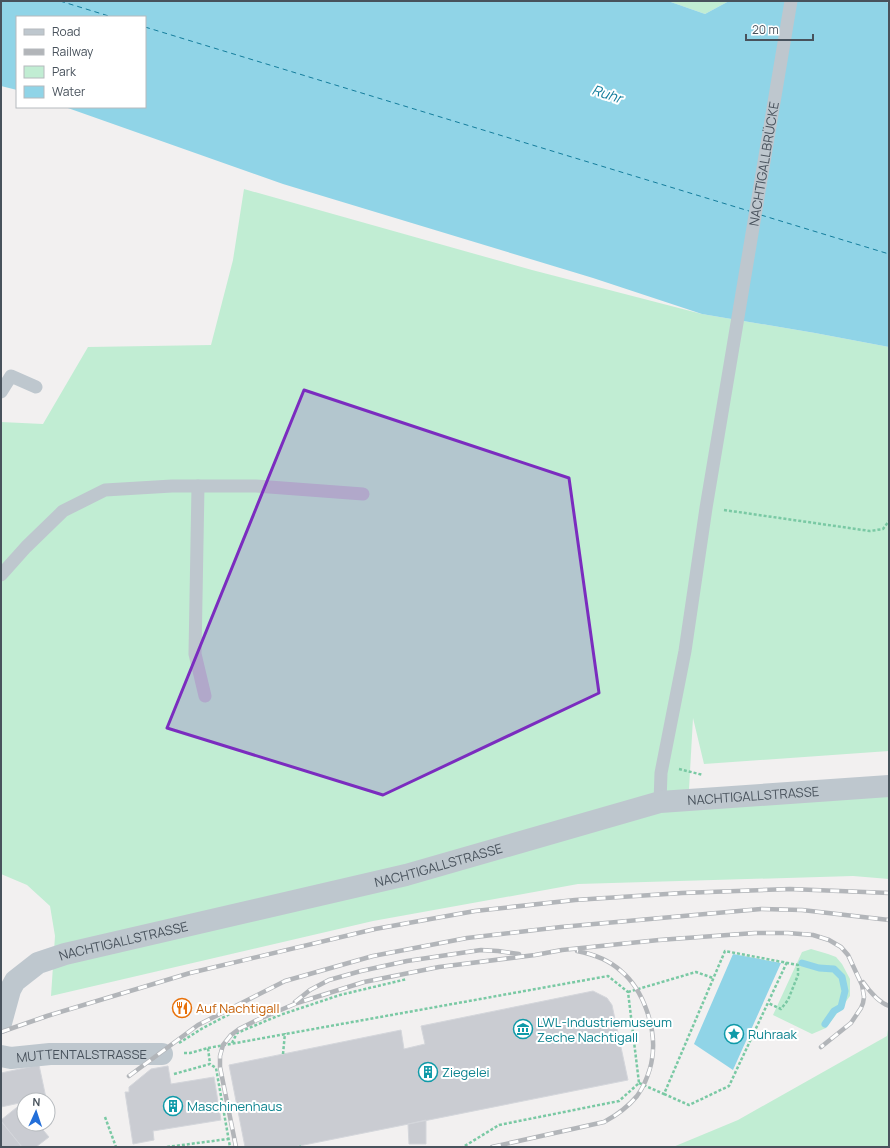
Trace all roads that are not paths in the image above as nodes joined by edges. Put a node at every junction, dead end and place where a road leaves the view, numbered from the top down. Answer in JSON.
{"nodes":[{"id":1,"x":791,"y":1,"type":"edge"},
{"id":2,"x":36,"y":387,"type":"dead end"},
{"id":3,"x":1,"y":392,"type":"edge"},
{"id":4,"x":198,"y":486,"type":"junction"},
{"id":5,"x":363,"y":494,"type":"dead end"},
{"id":6,"x":1,"y":575,"type":"edge"},
{"id":7,"x":205,"y":696,"type":"dead end"},
{"id":8,"x":889,"y":786,"type":"edge"},
{"id":9,"x":660,"y":802,"type":"junction"},
{"id":10,"x":5,"y":990,"type":"edge"},
{"id":11,"x":1,"y":1023,"type":"edge"},
{"id":12,"x":162,"y":1054,"type":"road end"},
{"id":13,"x":1,"y":1056,"type":"edge"}],
"edges":[{"from":1,"to":9,"type":"lane","name":"NACHTIGALLBRÜCKE"},
{"from":2,"to":3,"type":"lane"},
{"from":4,"to":5,"type":"lane"},
{"from":4,"to":6,"type":"lane"},
{"from":4,"to":7,"type":"lane"},
{"from":8,"to":9,"type":"street","name":"NACHTIGALLSTRASSE"},
{"from":9,"to":10,"type":"street","name":"NACHTIGALLSTRASSE"},
{"from":10,"to":11,"type":"street"},
{"from":12,"to":13,"type":"street","name":"MUTTENTALSTRASSE"}]}
